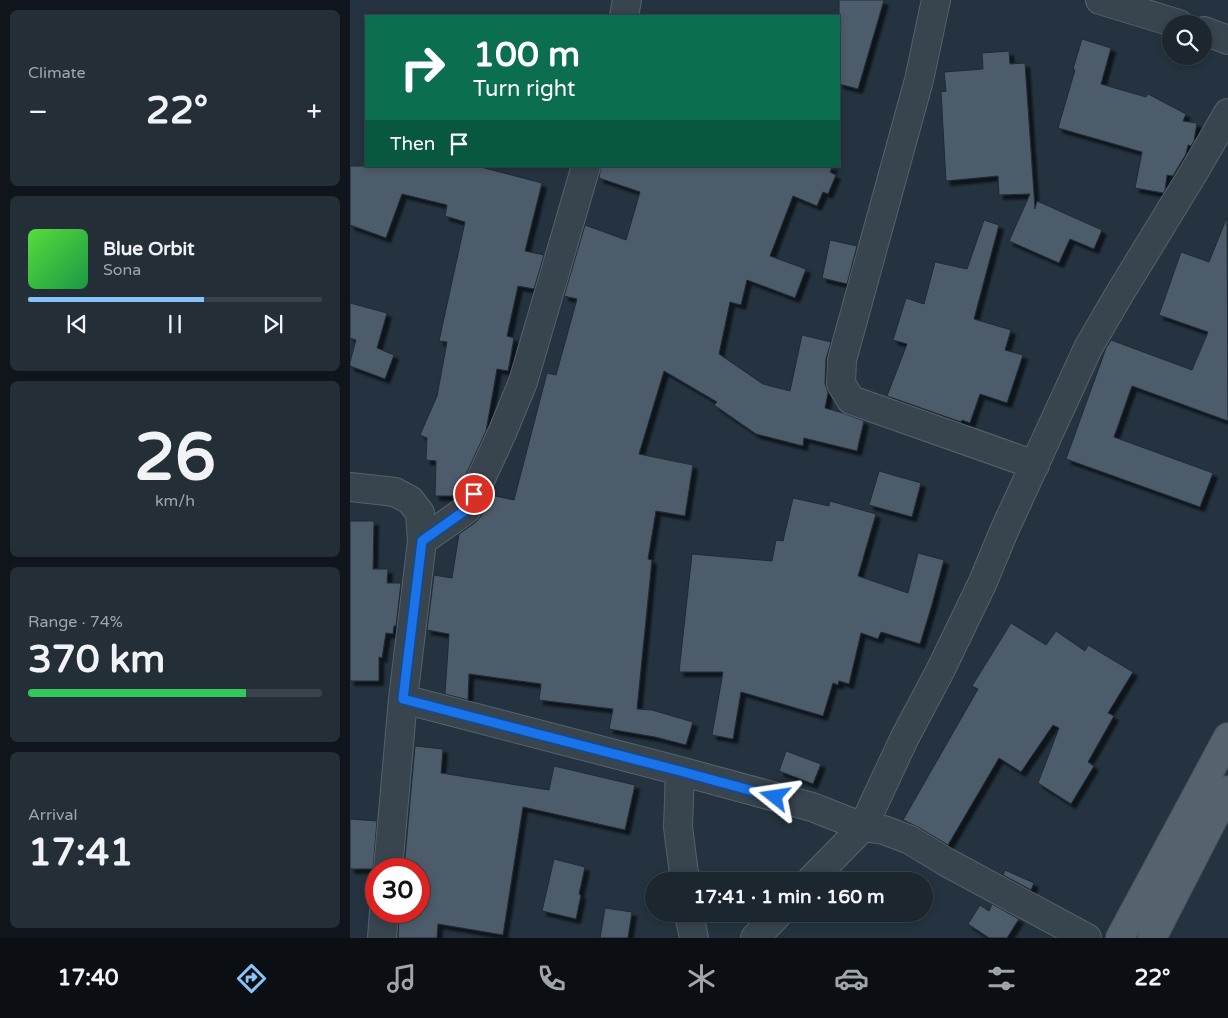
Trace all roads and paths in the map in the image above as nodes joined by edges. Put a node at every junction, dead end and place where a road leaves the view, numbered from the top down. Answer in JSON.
{"nodes":[{"id":1,"x":627,"y":0,"type":"edge"},
{"id":2,"x":936,"y":0,"type":"edge"},
{"id":3,"x":1100,"y":0,"type":"edge"},
{"id":4,"x":624,"y":15,"type":"edge"},
{"id":5,"x":1162,"y":19,"type":"edge"},
{"id":6,"x":1228,"y":113,"type":"edge"},
{"id":7,"x":586,"y":167,"type":"edge"},
{"id":8,"x":1035,"y":465,"type":"junction"},
{"id":9,"x":350,"y":487,"type":"edge"},
{"id":10,"x":422,"y":541,"type":"junction"},
{"id":11,"x":403,"y":699,"type":"junction"},
{"id":12,"x":1228,"y":737,"type":"edge"},
{"id":13,"x":680,"y":771,"type":"junction"},
{"id":14,"x":1228,"y":790,"type":"edge"},
{"id":15,"x":863,"y":827,"type":"junction"},
{"id":16,"x":389,"y":858,"type":"edge"},
{"id":17,"x":684,"y":872,"type":"edge"},
{"id":18,"x":819,"y":872,"type":"edge"},
{"id":19,"x":691,"y":922,"type":"edge"},
{"id":20,"x":770,"y":922,"type":"edge"},
{"id":21,"x":383,"y":923,"type":"edge"},
{"id":22,"x":382,"y":938,"type":"edge"},
{"id":23,"x":694,"y":938,"type":"edge"},
{"id":24,"x":755,"y":938,"type":"edge"},
{"id":25,"x":1087,"y":938,"type":"edge"},
{"id":26,"x":1120,"y":938,"type":"edge"},
{"id":27,"x":1152,"y":938,"type":"edge"}],
"edges":[{"from":1,"to":4,"type":"street"},
{"from":2,"to":8,"type":"street"},
{"from":3,"to":5,"type":"street"},
{"from":6,"to":8,"type":"street"},
{"from":7,"to":10,"type":"street"},
{"from":8,"to":15,"type":"street"},
{"from":9,"to":10,"type":"street"},
{"from":10,"to":11,"type":"street"},
{"from":11,"to":13,"type":"street"},
{"from":11,"to":16,"type":"street"},
{"from":12,"to":26,"type":"main road"},
{"from":13,"to":15,"type":"street"},
{"from":13,"to":17,"type":"street"},
{"from":14,"to":27,"type":"main road"},
{"from":15,"to":18,"type":"street"},
{"from":15,"to":25,"type":"street"},
{"from":19,"to":23,"type":"street"},
{"from":20,"to":24,"type":"street"},
{"from":21,"to":22,"type":"street"}]}
